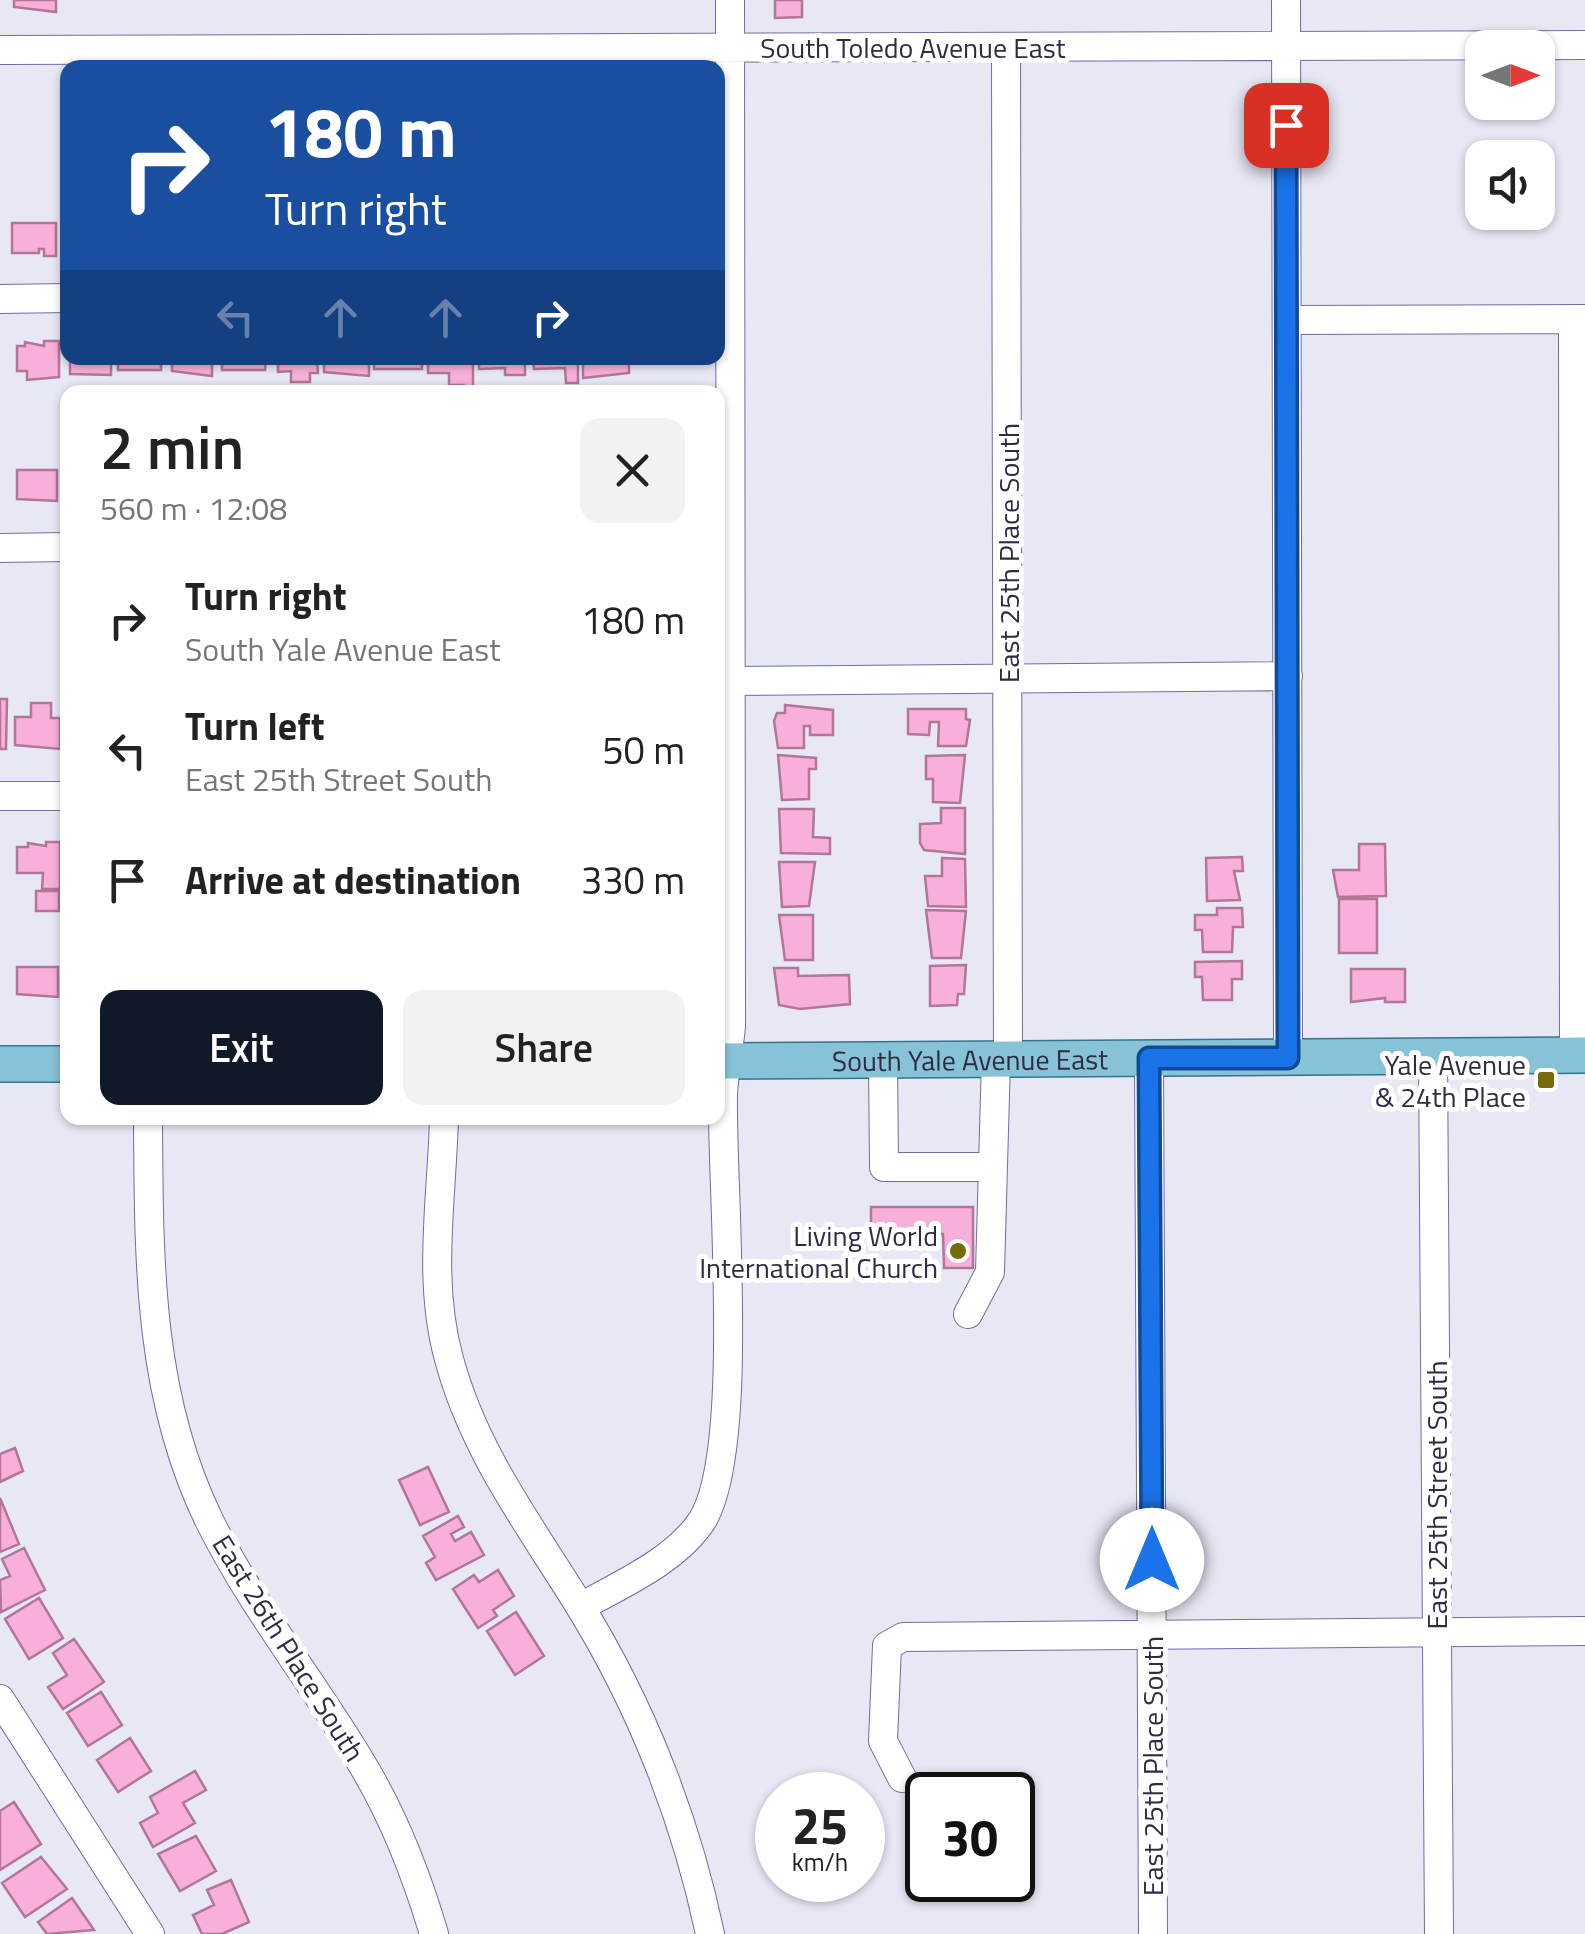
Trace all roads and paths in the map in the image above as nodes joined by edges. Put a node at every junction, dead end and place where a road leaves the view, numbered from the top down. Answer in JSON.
{"nodes":[{"id":1,"x":730,"y":0,"type":"edge"},
{"id":2,"x":1286,"y":0,"type":"edge"},
{"id":3,"x":1006,"y":46,"type":"junction"},
{"id":4,"x":1585,"y":46,"type":"edge"},
{"id":5,"x":1286,"y":47,"type":"junction"},
{"id":6,"x":730,"y":48,"type":"junction"},
{"id":7,"x":0,"y":50,"type":"edge"},
{"id":8,"x":725,"y":255,"type":"edge"},
{"id":9,"x":0,"y":298,"type":"edge"},
{"id":10,"x":60,"y":298,"type":"edge"},
{"id":11,"x":1579,"y":319,"type":"edge"},
{"id":12,"x":1287,"y":320,"type":"junction"},
{"id":13,"x":60,"y":547,"type":"edge"},
{"id":14,"x":0,"y":548,"type":"edge"},
{"id":15,"x":725,"y":564,"type":"edge"},
{"id":16,"x":1288,"y":676,"type":"junction"},
{"id":17,"x":1009,"y":679,"type":"junction"},
{"id":18,"x":731,"y":681,"type":"junction"},
{"id":19,"x":725,"y":793,"type":"edge"},
{"id":20,"x":0,"y":796,"type":"edge"},
{"id":21,"x":60,"y":796,"type":"edge"},
{"id":22,"x":725,"y":1049,"type":"edge"},
{"id":23,"x":1580,"y":1055,"type":"edge"},
{"id":24,"x":1433,"y":1056,"type":"junction"},
{"id":25,"x":1149,"y":1058,"type":"junction"},
{"id":26,"x":1288,"y":1058,"type":"junction"},
{"id":27,"x":883,"y":1060,"type":"junction"},
{"id":28,"x":1002,"y":1060,"type":"junction"},
{"id":29,"x":725,"y":1061,"type":"edge"},
{"id":30,"x":0,"y":1064,"type":"edge"},
{"id":31,"x":60,"y":1064,"type":"edge"},
{"id":32,"x":148,"y":1125,"type":"edge"},
{"id":33,"x":444,"y":1125,"type":"edge"},
{"id":34,"x":723,"y":1125,"type":"edge"},
{"id":35,"x":993,"y":1166,"type":"junction"},
{"id":36,"x":968,"y":1314,"type":"dead end"},
{"id":37,"x":581,"y":1608,"type":"junction"},
{"id":38,"x":1585,"y":1630,"type":"edge"},
{"id":39,"x":1437,"y":1631,"type":"junction"},
{"id":40,"x":1152,"y":1632,"type":"junction"},
{"id":41,"x":0,"y":1700,"type":"edge"},
{"id":42,"x":902,"y":1778,"type":"dead end"},
{"id":43,"x":150,"y":1934,"type":"edge"},
{"id":44,"x":434,"y":1934,"type":"edge"},
{"id":45,"x":710,"y":1934,"type":"edge"},
{"id":46,"x":1153,"y":1934,"type":"edge"},
{"id":47,"x":1439,"y":1934,"type":"edge"}],
"edges":[{"from":1,"to":6,"type":"street"},
{"from":2,"to":5,"type":"street"},
{"from":3,"to":5,"type":"street","name":"South Toledo Avenue East"},
{"from":3,"to":6,"type":"street","name":"South Toledo Avenue East"},
{"from":3,"to":17,"type":"street","name":"East 25th Place South"},
{"from":4,"to":5,"type":"street","name":"South Toledo Avenue East"},
{"from":5,"to":12,"type":"street"},
{"from":6,"to":7,"type":"street","name":"South Toledo Avenue East"},
{"from":6,"to":8,"type":"street"},
{"from":9,"to":10,"type":"street"},
{"from":11,"to":12,"type":"street"},
{"from":11,"to":23,"type":"street"},
{"from":12,"to":16,"type":"street"},
{"from":13,"to":14,"type":"street"},
{"from":15,"to":18,"type":"street"},
{"from":16,"to":17,"type":"street"},
{"from":16,"to":26,"type":"street"},
{"from":17,"to":18,"type":"street"},
{"from":17,"to":28,"type":"street","name":"East 25th Place South"},
{"from":18,"to":19,"type":"street"},
{"from":19,"to":22,"type":"street"},
{"from":20,"to":21,"type":"street"},
{"from":23,"to":24,"type":"main road","name":"South Yale Avenue East"},
{"from":24,"to":26,"type":"main road","name":"South Yale Avenue East"},
{"from":24,"to":39,"type":"street","name":"East 25th Street South"},
{"from":25,"to":26,"type":"main road","name":"South Yale Avenue East"},
{"from":25,"to":28,"type":"main road","name":"South Yale Avenue East"},
{"from":25,"to":40,"type":"street","name":"East 25th Place South"},
{"from":27,"to":28,"type":"main road","name":"South Yale Avenue East"},
{"from":27,"to":29,"type":"main road","name":"South Yale Avenue East"},
{"from":27,"to":35,"type":"street"},
{"from":28,"to":35,"type":"street","name":"East 25th Place South"},
{"from":30,"to":31,"type":"main road"},
{"from":32,"to":44,"type":"street","name":"East 26th Place South"},
{"from":33,"to":37,"type":"street"},
{"from":34,"to":37,"type":"street"},
{"from":35,"to":36,"type":"street","name":"East 25th Place South"},
{"from":37,"to":45,"type":"street"},
{"from":38,"to":39,"type":"street"},
{"from":39,"to":40,"type":"street"},
{"from":39,"to":47,"type":"street","name":"East 25th Street South"},
{"from":40,"to":42,"type":"street"},
{"from":40,"to":46,"type":"street","name":"East 25th Place South"},
{"from":41,"to":43,"type":"street"}]}
